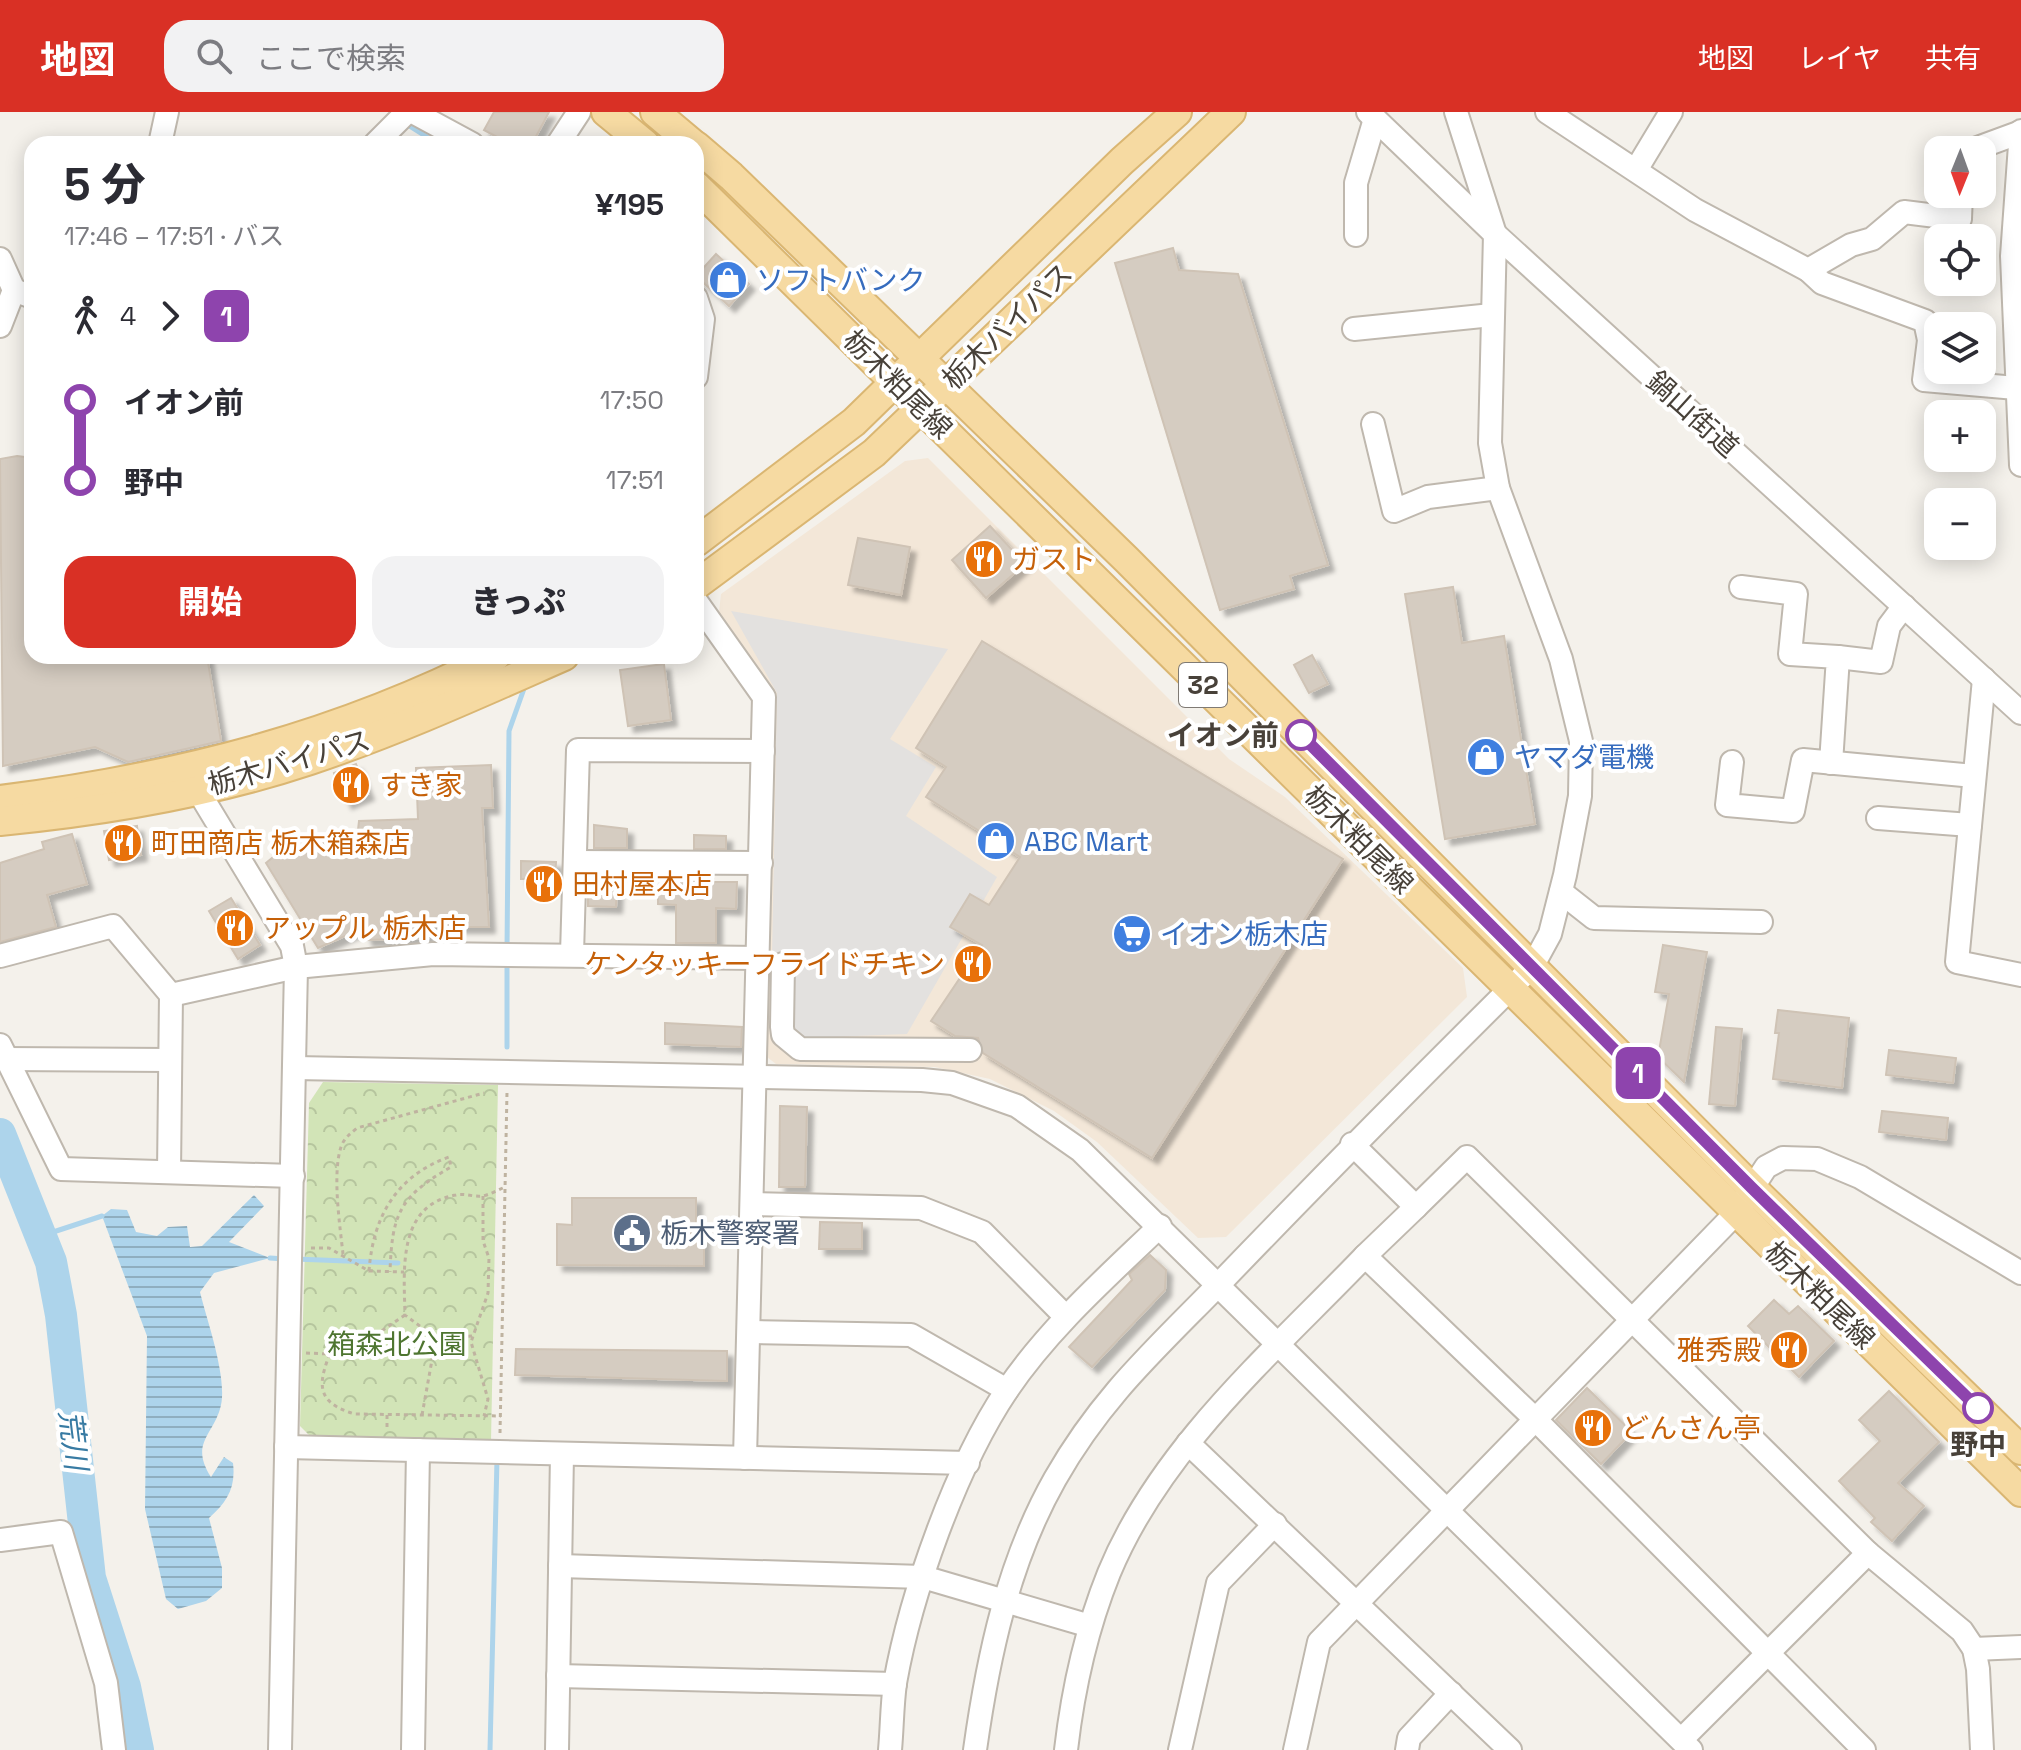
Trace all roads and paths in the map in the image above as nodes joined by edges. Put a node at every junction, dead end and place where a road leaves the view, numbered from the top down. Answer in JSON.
{"nodes":[{"id":1,"x":167,"y":112,"type":"edge"},
{"id":2,"x":410,"y":112,"type":"edge"},
{"id":3,"x":579,"y":112,"type":"edge"},
{"id":4,"x":606,"y":112,"type":"edge"},
{"id":5,"x":655,"y":112,"type":"edge"},
{"id":6,"x":1177,"y":112,"type":"edge"},
{"id":7,"x":1231,"y":112,"type":"edge"},
{"id":8,"x":1456,"y":112,"type":"edge"},
{"id":9,"x":1547,"y":112,"type":"edge"},
{"id":10,"x":1671,"y":112,"type":"edge"},
{"id":11,"x":1372,"y":115,"type":"edge"},
{"id":12,"x":2021,"y":131,"type":"edge"},
{"id":13,"x":162,"y":136,"type":"edge"},
{"id":14,"x":384,"y":136,"type":"edge"},
{"id":15,"x":456,"y":136,"type":"edge"},
{"id":16,"x":563,"y":136,"type":"edge"},
{"id":17,"x":635,"y":136,"type":"edge"},
{"id":18,"x":683,"y":136,"type":"edge"},
{"id":19,"x":1996,"y":141,"type":"edge"},
{"id":20,"x":704,"y":153,"type":"edge"},
{"id":21,"x":1636,"y":170,"type":"junction"},
{"id":22,"x":704,"y":194,"type":"edge"},
{"id":23,"x":1960,"y":208,"type":"edge"},
{"id":24,"x":1495,"y":234,"type":"junction"},
{"id":25,"x":1356,"y":235,"type":"dead end"},
{"id":26,"x":0,"y":259,"type":"edge"},
{"id":27,"x":1808,"y":270,"type":"junction"},
{"id":28,"x":23,"y":293,"type":"edge"},
{"id":29,"x":2018,"y":314,"type":"edge"},
{"id":30,"x":1492,"y":315,"type":"junction"},
{"id":31,"x":0,"y":326,"type":"edge"},
{"id":32,"x":1354,"y":329,"type":"dead end"},
{"id":33,"x":919,"y":359,"type":"junction"},
{"id":34,"x":895,"y":382,"type":"junction"},
{"id":35,"x":945,"y":385,"type":"junction"},
{"id":36,"x":2016,"y":388,"type":"junction"},
{"id":37,"x":922,"y":408,"type":"junction"},
{"id":38,"x":1373,"y":424,"type":"dead end"},
{"id":39,"x":2020,"y":439,"type":"edge"},
{"id":40,"x":2021,"y":465,"type":"edge"},
{"id":41,"x":1498,"y":488,"type":"junction"},
{"id":42,"x":704,"y":536,"type":"edge"},
{"id":43,"x":704,"y":579,"type":"edge"},
{"id":44,"x":1741,"y":587,"type":"dead end"},
{"id":45,"x":1904,"y":606,"type":"junction"},
{"id":46,"x":704,"y":612,"type":"edge"},
{"id":47,"x":1838,"y":657,"type":"junction"},
{"id":48,"x":480,"y":664,"type":"edge"},
{"id":49,"x":546,"y":664,"type":"edge"},
{"id":50,"x":1984,"y":679,"type":"junction"},
{"id":51,"x":2021,"y":713,"type":"edge"},
{"id":52,"x":763,"y":751,"type":"junction"},
{"id":53,"x":1732,"y":762,"type":"dead end"},
{"id":54,"x":1831,"y":763,"type":"junction"},
{"id":55,"x":1974,"y":776,"type":"junction"},
{"id":56,"x":197,"y":789,"type":"junction"},
{"id":57,"x":0,"y":800,"type":"edge"},
{"id":58,"x":1878,"y":818,"type":"dead end"},
{"id":59,"x":0,"y":821,"type":"edge"},
{"id":60,"x":1970,"y":825,"type":"junction"},
{"id":61,"x":575,"y":862,"type":"junction"},
{"id":62,"x":761,"y":863,"type":"junction"},
{"id":63,"x":1561,"y":892,"type":"junction"},
{"id":64,"x":1761,"y":922,"type":"dead end"},
{"id":65,"x":572,"y":954,"type":"junction"},
{"id":66,"x":0,"y":956,"type":"edge"},
{"id":67,"x":759,"y":958,"type":"junction"},
{"id":68,"x":783,"y":964,"type":"dead end"},
{"id":69,"x":296,"y":967,"type":"junction"},
{"id":70,"x":1532,"y":967,"type":"junction"},
{"id":71,"x":2021,"y":975,"type":"edge"},
{"id":72,"x":1510,"y":988,"type":"junction"},
{"id":73,"x":171,"y":995,"type":"junction"},
{"id":74,"x":970,"y":1050,"type":"dead end"},
{"id":75,"x":2,"y":1052,"type":"edge"},
{"id":76,"x":170,"y":1060,"type":"junction"},
{"id":77,"x":295,"y":1068,"type":"junction"},
{"id":78,"x":757,"y":1076,"type":"junction"},
{"id":79,"x":508,"y":1079,"type":"junction"},
{"id":80,"x":1352,"y":1144,"type":"junction"},
{"id":81,"x":169,"y":1172,"type":"junction"},
{"id":82,"x":293,"y":1176,"type":"junction"},
{"id":83,"x":505,"y":1187,"type":"junction"},
{"id":84,"x":1752,"y":1188,"type":"junction"},
{"id":85,"x":483,"y":1196,"type":"junction"},
{"id":86,"x":754,"y":1204,"type":"junction"},
{"id":87,"x":1416,"y":1207,"type":"junction"},
{"id":88,"x":1736,"y":1213,"type":"junction"},
{"id":89,"x":1160,"y":1226,"type":"junction"},
{"id":90,"x":291,"y":1249,"type":"junction"},
{"id":91,"x":343,"y":1254,"type":"junction"},
{"id":92,"x":1365,"y":1256,"type":"junction"},
{"id":93,"x":369,"y":1271,"type":"junction"},
{"id":94,"x":390,"y":1272,"type":"junction"},
{"id":95,"x":405,"y":1272,"type":"junction"},
{"id":96,"x":2021,"y":1273,"type":"edge"},
{"id":97,"x":1219,"y":1284,"type":"junction"},
{"id":98,"x":405,"y":1315,"type":"junction"},
{"id":99,"x":1066,"y":1317,"type":"junction"},
{"id":100,"x":1632,"y":1319,"type":"junction"},
{"id":101,"x":750,"y":1332,"type":"junction"},
{"id":102,"x":472,"y":1336,"type":"junction"},
{"id":103,"x":436,"y":1338,"type":"junction"},
{"id":104,"x":1280,"y":1344,"type":"junction"},
{"id":105,"x":1007,"y":1390,"type":"junction"},
{"id":106,"x":422,"y":1415,"type":"junction"},
{"id":107,"x":484,"y":1416,"type":"junction"},
{"id":108,"x":501,"y":1416,"type":"dead end"},
{"id":109,"x":1535,"y":1419,"type":"junction"},
{"id":110,"x":1188,"y":1443,"type":"junction"},
{"id":111,"x":286,"y":1447,"type":"junction"},
{"id":112,"x":418,"y":1450,"type":"junction"},
{"id":113,"x":2021,"y":1450,"type":"edge"},
{"id":114,"x":500,"y":1452,"type":"junction"},
{"id":115,"x":562,"y":1454,"type":"junction"},
{"id":116,"x":745,"y":1458,"type":"junction"},
{"id":117,"x":968,"y":1463,"type":"junction"},
{"id":118,"x":2021,"y":1492,"type":"edge"},
{"id":119,"x":1445,"y":1511,"type":"junction"},
{"id":120,"x":1275,"y":1524,"type":"junction"},
{"id":121,"x":0,"y":1540,"type":"edge"},
{"id":122,"x":1868,"y":1553,"type":"junction"},
{"id":123,"x":560,"y":1566,"type":"junction"},
{"id":124,"x":923,"y":1577,"type":"junction"},
{"id":125,"x":1005,"y":1600,"type":"junction"},
{"id":126,"x":1356,"y":1601,"type":"junction"},
{"id":127,"x":1090,"y":1626,"type":"junction"},
{"id":128,"x":2021,"y":1647,"type":"edge"},
{"id":129,"x":1974,"y":1649,"type":"junction"},
{"id":130,"x":1768,"y":1652,"type":"junction"},
{"id":131,"x":558,"y":1676,"type":"junction"},
{"id":132,"x":895,"y":1684,"type":"junction"},
{"id":133,"x":1451,"y":1693,"type":"junction"},
{"id":134,"x":1686,"y":1745,"type":"edge"},
{"id":135,"x":114,"y":1750,"type":"edge"},
{"id":136,"x":280,"y":1750,"type":"edge"},
{"id":137,"x":413,"y":1750,"type":"edge"},
{"id":138,"x":557,"y":1750,"type":"edge"},
{"id":139,"x":890,"y":1750,"type":"edge"},
{"id":140,"x":975,"y":1750,"type":"edge"},
{"id":141,"x":1066,"y":1750,"type":"edge"},
{"id":142,"x":1180,"y":1750,"type":"edge"},
{"id":143,"x":1295,"y":1750,"type":"edge"},
{"id":144,"x":1407,"y":1750,"type":"edge"},
{"id":145,"x":1510,"y":1750,"type":"edge"},
{"id":146,"x":1864,"y":1750,"type":"edge"},
{"id":147,"x":1982,"y":1750,"type":"edge"}],
"edges":[{"from":1,"to":13,"type":"street"},
{"from":2,"to":14,"type":"street"},
{"from":2,"to":15,"type":"street"},
{"from":3,"to":16,"type":"street"},
{"from":4,"to":17,"type":"main road"},
{"from":5,"to":18,"type":"main road","name":"栃木粕尾線","number":"32"},
{"from":6,"to":33,"type":"main road","name":"栃木バイパス"},
{"from":7,"to":35,"type":"main road","name":"栃木バイパス"},
{"from":8,"to":24,"type":"street"},
{"from":9,"to":21,"type":"street"},
{"from":10,"to":21,"type":"street"},
{"from":11,"to":24,"type":"street","name":"鍋山街道"},
{"from":11,"to":25,"type":"street"},
{"from":12,"to":19,"type":"street"},
{"from":12,"to":29,"type":"street"},
{"from":20,"to":33,"type":"main road","name":"栃木粕尾線","number":"32"},
{"from":21,"to":27,"type":"street"},
{"from":22,"to":34,"type":"main road","name":"栃木粕尾線","number":"32"},
{"from":23,"to":27,"type":"street"},
{"from":24,"to":30,"type":"street"},
{"from":24,"to":45,"type":"street","name":"鍋山街道"},
{"from":26,"to":28,"type":"street"},
{"from":27,"to":36,"type":"street"},
{"from":28,"to":31,"type":"street"},
{"from":29,"to":36,"type":"street"},
{"from":30,"to":32,"type":"street"},
{"from":30,"to":41,"type":"street"},
{"from":33,"to":34,"type":"main road","name":"栃木バイパス"},
{"from":33,"to":35,"type":"main road","name":"栃木粕尾線","number":"32"},
{"from":34,"to":37,"type":"main road","name":"栃木粕尾線","number":"32"},
{"from":34,"to":42,"type":"main road","name":"栃木バイパス"},
{"from":35,"to":37,"type":"main road","name":"栃木バイパス"},
{"from":35,"to":70,"type":"main road","name":"栃木粕尾線","number":"32"},
{"from":36,"to":39,"type":"street"},
{"from":37,"to":43,"type":"main road","name":"栃木バイパス"},
{"from":37,"to":72,"type":"main road","name":"栃木粕尾線","number":"32"},
{"from":38,"to":41,"type":"street"},
{"from":39,"to":40,"type":"street"},
{"from":41,"to":63,"type":"street"},
{"from":44,"to":47,"type":"street"},
{"from":45,"to":47,"type":"street"},
{"from":45,"to":50,"type":"street","name":"鍋山街道"},
{"from":46,"to":52,"type":"street"},
{"from":47,"to":54,"type":"street"},
{"from":48,"to":57,"type":"main road","name":"栃木バイパス"},
{"from":49,"to":56,"type":"main road","name":"栃木バイパス"},
{"from":50,"to":51,"type":"street","name":"鍋山街道"},
{"from":50,"to":55,"type":"street"},
{"from":52,"to":61,"type":"street"},
{"from":52,"to":62,"type":"street"},
{"from":53,"to":54,"type":"street"},
{"from":54,"to":55,"type":"street"},
{"from":55,"to":60,"type":"street"},
{"from":56,"to":59,"type":"main road","name":"栃木バイパス"},
{"from":56,"to":69,"type":"street"},
{"from":58,"to":60,"type":"street"},
{"from":60,"to":71,"type":"street"},
{"from":61,"to":62,"type":"street"},
{"from":61,"to":65,"type":"street"},
{"from":62,"to":67,"type":"street"},
{"from":63,"to":64,"type":"street"},
{"from":63,"to":70,"type":"street"},
{"from":65,"to":67,"type":"street"},
{"from":65,"to":69,"type":"street"},
{"from":66,"to":73,"type":"street"},
{"from":67,"to":78,"type":"street"},
{"from":68,"to":74,"type":"street"},
{"from":69,"to":73,"type":"street"},
{"from":69,"to":77,"type":"street"},
{"from":70,"to":72,"type":"street"},
{"from":70,"to":84,"type":"main road","name":"栃木粕尾線","number":"32"},
{"from":72,"to":80,"type":"street"},
{"from":72,"to":88,"type":"main road","name":"栃木粕尾線","number":"32"},
{"from":73,"to":76,"type":"street"},
{"from":75,"to":76,"type":"street"},
{"from":75,"to":81,"type":"street"},
{"from":76,"to":81,"type":"street"},
{"from":77,"to":79,"type":"street"},
{"from":77,"to":82,"type":"street"},
{"from":78,"to":79,"type":"street"},
{"from":78,"to":86,"type":"street"},
{"from":78,"to":89,"type":"street"},
{"from":79,"to":83,"type":"path"},
{"from":79,"to":91,"type":"path"},
{"from":80,"to":87,"type":"street"},
{"from":80,"to":97,"type":"street"},
{"from":81,"to":82,"type":"street"},
{"from":82,"to":90,"type":"street"},
{"from":83,"to":85,"type":"path"},
{"from":83,"to":114,"type":"path"},
{"from":84,"to":88,"type":"street"},
{"from":84,"to":96,"type":"street"},
{"from":84,"to":113,"type":"main road","name":"栃木粕尾線","number":"32"},
{"from":85,"to":95,"type":"path"},
{"from":85,"to":102,"type":"path"},
{"from":86,"to":99,"type":"street"},
{"from":86,"to":101,"type":"street"},
{"from":87,"to":92,"type":"street"},
{"from":87,"to":100,"type":"street"},
{"from":88,"to":100,"type":"street"},
{"from":88,"to":118,"type":"main road","name":"栃木粕尾線","number":"32"},
{"from":89,"to":97,"type":"street"},
{"from":89,"to":99,"type":"street"},
{"from":90,"to":91,"type":"path"},
{"from":90,"to":111,"type":"street"},
{"from":91,"to":93,"type":"path"},
{"from":92,"to":104,"type":"street"},
{"from":92,"to":109,"type":"street"},
{"from":93,"to":94,"type":"path"},
{"from":93,"to":94,"type":"path"},
{"from":94,"to":95,"type":"path"},
{"from":95,"to":98,"type":"path"},
{"from":97,"to":104,"type":"street"},
{"from":97,"to":125,"type":"street"},
{"from":98,"to":103,"type":"path"},
{"from":98,"to":106,"type":"path"},
{"from":99,"to":105,"type":"street"},
{"from":100,"to":109,"type":"street"},
{"from":100,"to":122,"type":"street"},
{"from":101,"to":105,"type":"street"},
{"from":101,"to":116,"type":"street"},
{"from":102,"to":103,"type":"path"},
{"from":102,"to":107,"type":"path"},
{"from":103,"to":106,"type":"path"},
{"from":104,"to":110,"type":"street"},
{"from":104,"to":119,"type":"street"},
{"from":105,"to":117,"type":"street"},
{"from":106,"to":107,"type":"path"},
{"from":107,"to":108,"type":"path"},
{"from":109,"to":119,"type":"street"},
{"from":109,"to":130,"type":"street"},
{"from":110,"to":120,"type":"street"},
{"from":110,"to":127,"type":"street"},
{"from":111,"to":112,"type":"street"},
{"from":111,"to":136,"type":"street"},
{"from":112,"to":114,"type":"street"},
{"from":112,"to":137,"type":"street"},
{"from":114,"to":115,"type":"street"},
{"from":115,"to":116,"type":"street"},
{"from":115,"to":123,"type":"street"},
{"from":116,"to":117,"type":"street"},
{"from":117,"to":124,"type":"street"},
{"from":119,"to":126,"type":"street"},
{"from":119,"to":134,"type":"street"},
{"from":120,"to":126,"type":"street"},
{"from":120,"to":142,"type":"street"},
{"from":121,"to":135,"type":"street"},
{"from":122,"to":129,"type":"street"},
{"from":122,"to":130,"type":"street"},
{"from":123,"to":124,"type":"street"},
{"from":123,"to":131,"type":"street"},
{"from":124,"to":125,"type":"street"},
{"from":124,"to":132,"type":"street"},
{"from":125,"to":127,"type":"street"},
{"from":125,"to":140,"type":"street"},
{"from":126,"to":133,"type":"street"},
{"from":126,"to":143,"type":"street"},
{"from":127,"to":141,"type":"street"},
{"from":128,"to":129,"type":"street"},
{"from":129,"to":147,"type":"street"},
{"from":130,"to":134,"type":"street"},
{"from":130,"to":146,"type":"street"},
{"from":131,"to":132,"type":"street"},
{"from":131,"to":138,"type":"street"},
{"from":132,"to":139,"type":"street"},
{"from":133,"to":144,"type":"street"},
{"from":133,"to":145,"type":"street"}]}
